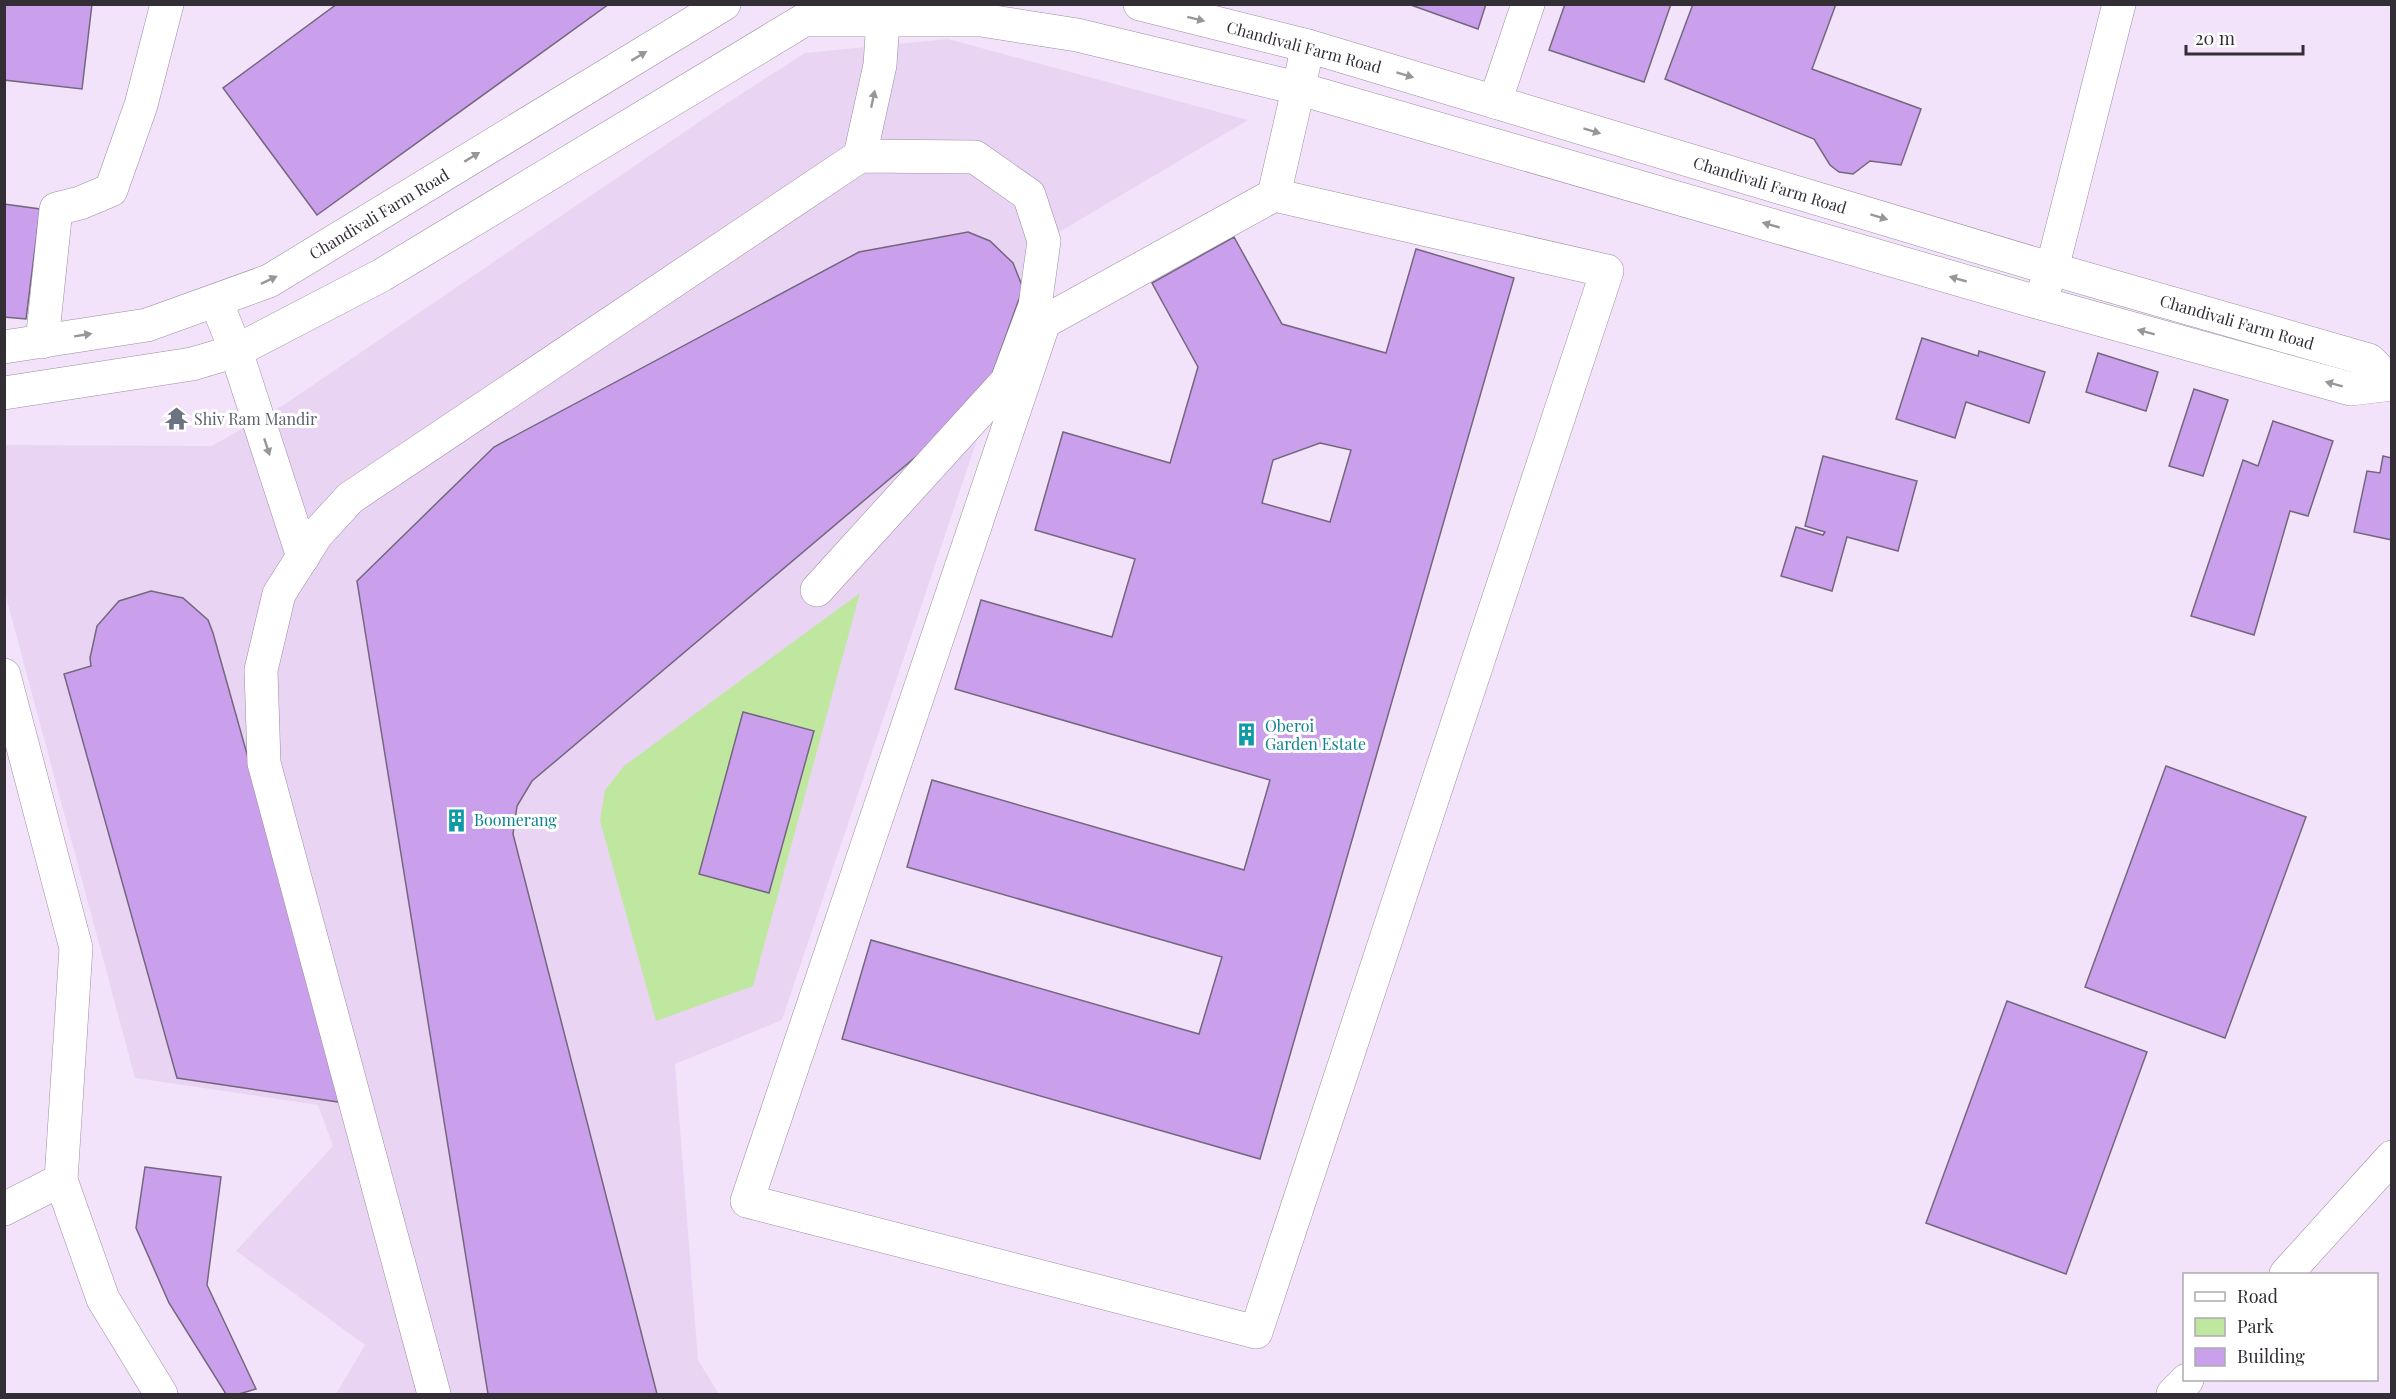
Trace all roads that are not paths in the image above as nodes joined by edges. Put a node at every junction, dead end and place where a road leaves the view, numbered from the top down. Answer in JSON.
{"nodes":[{"id":1,"x":167,"y":4,"type":"edge"},
{"id":2,"x":724,"y":4,"type":"edge"},
{"id":3,"x":1140,"y":4,"type":"edge"},
{"id":4,"x":1528,"y":4,"type":"edge"},
{"id":5,"x":2119,"y":4,"type":"edge"},
{"id":6,"x":803,"y":12,"type":"edge"},
{"id":7,"x":883,"y":20,"type":"junction"},
{"id":8,"x":1308,"y":46,"type":"junction"},
{"id":9,"x":1297,"y":88,"type":"junction"},
{"id":10,"x":1495,"y":102,"type":"junction"},
{"id":11,"x":860,"y":156,"type":"junction"},
{"id":12,"x":1274,"y":195,"type":"junction"},
{"id":13,"x":2052,"y":269,"type":"junction"},
{"id":14,"x":216,"y":301,"type":"junction"},
{"id":15,"x":2040,"y":303,"type":"junction"},
{"id":16,"x":42,"y":342,"type":"junction"},
{"id":17,"x":4,"y":347,"type":"edge"},
{"id":18,"x":236,"y":351,"type":"junction"},
{"id":19,"x":2391,"y":383,"type":"edge"},
{"id":20,"x":4,"y":393,"type":"edge"},
{"id":21,"x":303,"y":556,"type":"junction"},
{"id":22,"x":817,"y":590,"type":"dead end"},
{"id":23,"x":4,"y":675,"type":"edge"},
{"id":24,"x":2391,"y":1158,"type":"edge"},
{"id":25,"x":61,"y":1180,"type":"junction"},
{"id":26,"x":4,"y":1209,"type":"edge"},
{"id":27,"x":2288,"y":1273,"type":"edge"},
{"id":28,"x":2186,"y":1381,"type":"edge"},
{"id":29,"x":161,"y":1395,"type":"edge"},
{"id":30,"x":434,"y":1395,"type":"edge"},
{"id":31,"x":2173,"y":1395,"type":"edge"}],
"edges":[{"from":1,"to":16,"type":"street"},
{"from":14,"to":2,"type":"street","name":"Chandivali Farm Road","one_way":true},
{"from":3,"to":8,"type":"street","name":"Chandivali Farm Road","one_way":true},
{"from":4,"to":10,"type":"street"},
{"from":5,"to":13,"type":"street"},
{"from":6,"to":7,"type":"street"},
{"from":6,"to":18,"type":"street"},
{"from":7,"to":9,"type":"street"},
{"from":11,"to":7,"type":"street","one_way":true},
{"from":8,"to":9,"type":"street"},
{"from":8,"to":10,"type":"street","name":"Chandivali Farm Road","one_way":true},
{"from":9,"to":12,"type":"street"},
{"from":15,"to":9,"type":"street","one_way":true},
{"from":10,"to":13,"type":"street","name":"Chandivali Farm Road","one_way":true},
{"from":11,"to":21,"type":"street"},
{"from":11,"to":22,"type":"street"},
{"from":12,"to":12,"type":"street"},
{"from":13,"to":15,"type":"street"},
{"from":13,"to":19,"type":"street","name":"Chandivali Farm Road"},
{"from":16,"to":14,"type":"street","name":"Chandivali Farm Road","one_way":true},
{"from":14,"to":18,"type":"street"},
{"from":19,"to":15,"type":"street","one_way":true},
{"from":16,"to":17,"type":"street","name":"Chandivali Farm Road"},
{"from":18,"to":20,"type":"street"},
{"from":18,"to":21,"type":"street","one_way":true},
{"from":21,"to":30,"type":"street"},
{"from":23,"to":25,"type":"street"},
{"from":24,"to":27,"type":"street"},
{"from":25,"to":26,"type":"street"},
{"from":25,"to":29,"type":"street"},
{"from":28,"to":31,"type":"street"}]}
